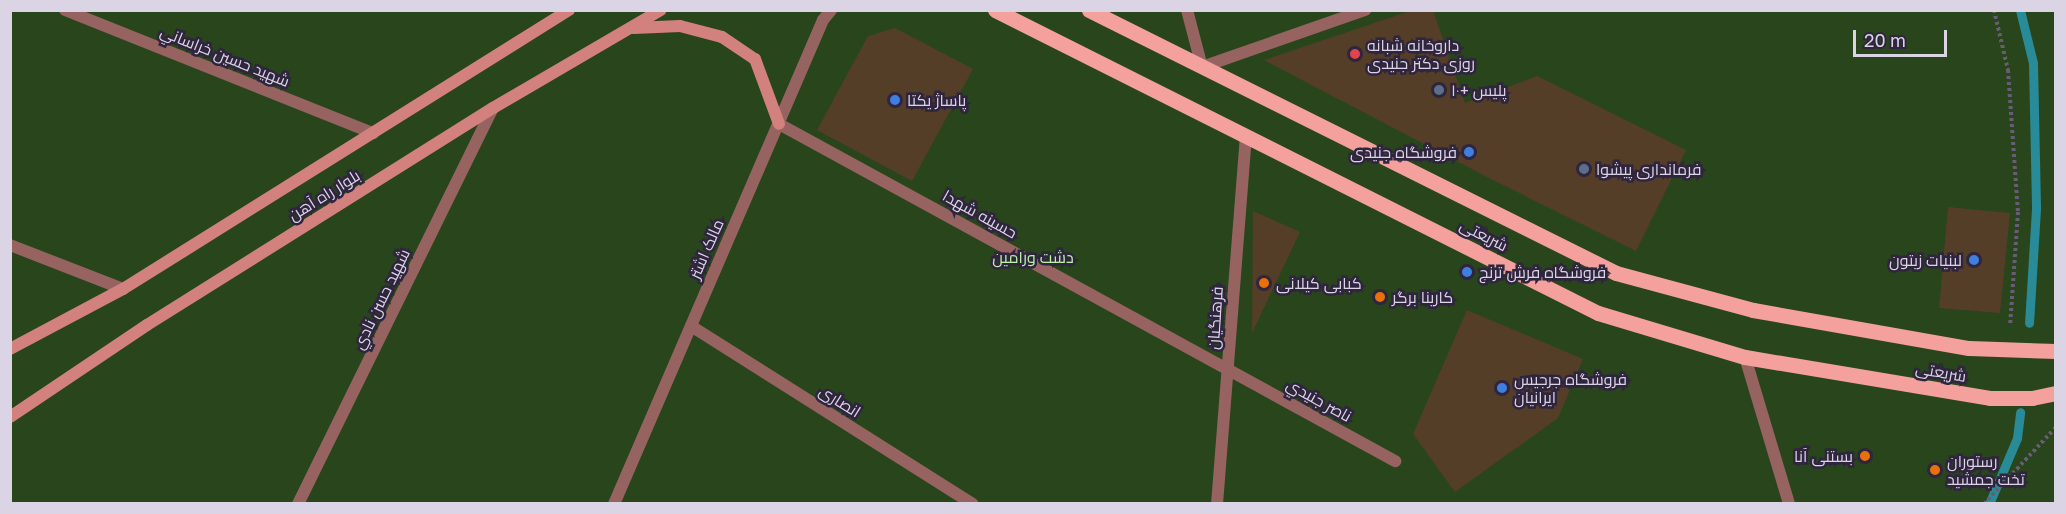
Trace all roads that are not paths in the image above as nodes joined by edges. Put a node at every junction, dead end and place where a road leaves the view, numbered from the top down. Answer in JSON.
{"nodes":[{"id":1,"x":65,"y":10,"type":"edge"},
{"id":2,"x":569,"y":10,"type":"edge"},
{"id":3,"x":661,"y":10,"type":"edge"},
{"id":4,"x":831,"y":10,"type":"edge"},
{"id":5,"x":995,"y":10,"type":"edge"},
{"id":6,"x":1089,"y":10,"type":"edge"},
{"id":7,"x":1187,"y":10,"type":"edge"},
{"id":8,"x":1365,"y":10,"type":"edge"},
{"id":9,"x":629,"y":28,"type":"junction"},
{"id":10,"x":1202,"y":67,"type":"junction"},
{"id":11,"x":493,"y":108,"type":"junction"},
{"id":12,"x":779,"y":123,"type":"junction"},
{"id":13,"x":373,"y":133,"type":"junction"},
{"id":14,"x":1245,"y":136,"type":"junction"},
{"id":15,"x":10,"y":245,"type":"edge"},
{"id":16,"x":123,"y":289,"type":"junction"},
{"id":17,"x":691,"y":326,"type":"junction"},
{"id":18,"x":10,"y":349,"type":"edge"},
{"id":19,"x":2055,"y":351,"type":"edge"},
{"id":20,"x":1745,"y":357,"type":"junction"},
{"id":21,"x":1227,"y":369,"type":"junction"},
{"id":22,"x":2055,"y":393,"type":"edge"},
{"id":23,"x":10,"y":417,"type":"edge"},
{"id":24,"x":1395,"y":461,"type":"dead end"},
{"id":25,"x":298,"y":504,"type":"edge"},
{"id":26,"x":614,"y":504,"type":"edge"},
{"id":27,"x":973,"y":504,"type":"edge"},
{"id":28,"x":1217,"y":504,"type":"edge"},
{"id":29,"x":1789,"y":504,"type":"edge"}],
"edges":[{"from":1,"to":13,"type":"street","name":"شهيد حسين خراساني"},
{"from":2,"to":13,"type":"main road","name":"بلوار راه آهن"},
{"from":3,"to":9,"type":"main road","name":"بلوار راه آهن"},
{"from":4,"to":12,"type":"street","name":"مالک اشتر"},
{"from":5,"to":14,"type":"main road","name":"شریعتی"},
{"from":6,"to":10,"type":"main road","name":"شریعتی"},
{"from":7,"to":10,"type":"street"},
{"from":8,"to":10,"type":"street"},
{"from":9,"to":11,"type":"main road","name":"بلوار راه آهن"},
{"from":9,"to":12,"type":"main road"},
{"from":10,"to":19,"type":"main road","name":"شریعتی"},
{"from":11,"to":23,"type":"main road","name":"بلوار راه آهن"},
{"from":11,"to":25,"type":"street","name":"شهيد حسن نادي"},
{"from":12,"to":17,"type":"street","name":"مالک اشتر"},
{"from":12,"to":21,"type":"street","name":"حسینه شهدا"},
{"from":13,"to":16,"type":"main road","name":"بلوار راه آهن"},
{"from":14,"to":20,"type":"main road","name":"شریعتی"},
{"from":14,"to":21,"type":"street","name":"فرهنگیان"},
{"from":15,"to":16,"type":"street"},
{"from":16,"to":18,"type":"main road","name":"بلوار راه آهن"},
{"from":17,"to":26,"type":"street","name":"مالک اشتر"},
{"from":17,"to":27,"type":"street","name":"انصاری"},
{"from":20,"to":22,"type":"main road","name":"شریعتی"},
{"from":20,"to":29,"type":"street"},
{"from":21,"to":24,"type":"street","name":"ناصر جنيدي"},
{"from":21,"to":28,"type":"street","name":"فرهنگیان"}]}
